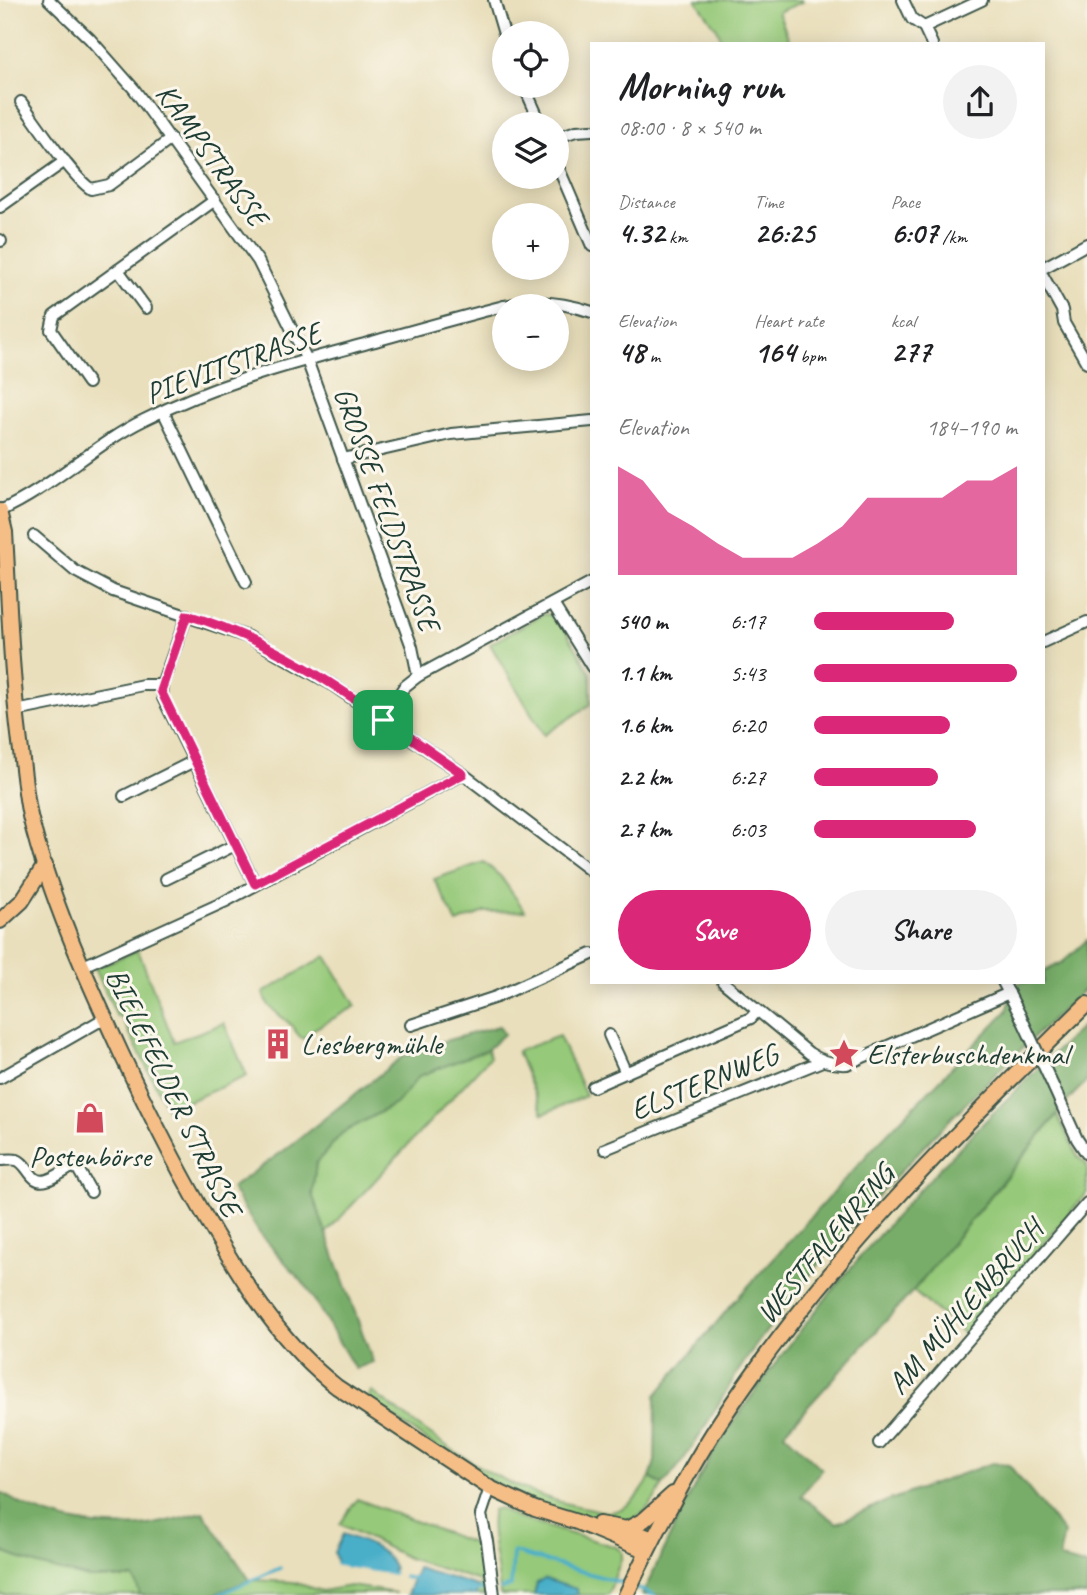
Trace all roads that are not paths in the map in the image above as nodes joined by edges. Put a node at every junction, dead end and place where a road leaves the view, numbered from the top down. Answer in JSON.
{"nodes":[{"id":1,"x":49,"y":0,"type":"edge"},
{"id":2,"x":494,"y":0,"type":"edge"},
{"id":3,"x":903,"y":0,"type":"edge"},
{"id":4,"x":982,"y":0,"type":"edge"},
{"id":5,"x":500,"y":21,"type":"edge"},
{"id":6,"x":924,"y":27,"type":"junction"},
{"id":7,"x":931,"y":42,"type":"edge"},
{"id":8,"x":21,"y":102,"type":"dead end"},
{"id":9,"x":590,"y":130,"type":"edge"},
{"id":10,"x":569,"y":133,"type":"edge"},
{"id":11,"x":171,"y":139,"type":"junction"},
{"id":12,"x":65,"y":161,"type":"junction"},
{"id":13,"x":569,"y":189,"type":"edge"},
{"id":14,"x":215,"y":200,"type":"junction"},
{"id":15,"x":0,"y":207,"type":"edge"},
{"id":16,"x":588,"y":228,"type":"edge"},
{"id":17,"x":1087,"y":244,"type":"edge"},
{"id":18,"x":1045,"y":267,"type":"edge"},
{"id":19,"x":118,"y":270,"type":"junction"},
{"id":20,"x":1045,"y":280,"type":"edge"},
{"id":21,"x":569,"y":304,"type":"edge"},
{"id":22,"x":146,"y":308,"type":"dead end"},
{"id":23,"x":492,"y":309,"type":"edge"},
{"id":24,"x":590,"y":311,"type":"edge"},
{"id":25,"x":307,"y":360,"type":"junction"},
{"id":26,"x":1087,"y":363,"type":"edge"},
{"id":27,"x":88,"y":383,"type":"dead end"},
{"id":28,"x":163,"y":411,"type":"junction"},
{"id":29,"x":590,"y":421,"type":"edge"},
{"id":30,"x":343,"y":459,"type":"junction"},
{"id":31,"x":0,"y":511,"type":"edge"},
{"id":32,"x":34,"y":536,"type":"dead end"},
{"id":33,"x":246,"y":582,"type":"dead end"},
{"id":34,"x":590,"y":583,"type":"edge"},
{"id":35,"x":553,"y":604,"type":"junction"},
{"id":36,"x":187,"y":615,"type":"junction"},
{"id":37,"x":1087,"y":622,"type":"edge"},
{"id":38,"x":1045,"y":641,"type":"edge"},
{"id":39,"x":590,"y":664,"type":"edge"},
{"id":40,"x":418,"y":676,"type":"junction"},
{"id":41,"x":162,"y":685,"type":"junction"},
{"id":42,"x":16,"y":711,"type":"junction"},
{"id":43,"x":383,"y":720,"type":"junction"},
{"id":44,"x":194,"y":761,"type":"junction"},
{"id":45,"x":463,"y":774,"type":"junction"},
{"id":46,"x":124,"y":796,"type":"dead end"},
{"id":47,"x":235,"y":845,"type":"junction"},
{"id":48,"x":45,"y":865,"type":"junction"},
{"id":49,"x":590,"y":870,"type":"edge"},
{"id":50,"x":166,"y":879,"type":"dead end"},
{"id":51,"x":255,"y":884,"type":"junction"},
{"id":52,"x":54,"y":891,"type":"junction"},
{"id":53,"x":22,"y":901,"type":"junction"},
{"id":54,"x":0,"y":921,"type":"edge"},
{"id":55,"x":590,"y":955,"type":"edge"},
{"id":56,"x":83,"y":966,"type":"junction"},
{"id":57,"x":725,"y":984,"type":"edge"},
{"id":58,"x":1004,"y":984,"type":"edge"},
{"id":59,"x":1009,"y":993,"type":"junction"},
{"id":60,"x":1087,"y":1004,"type":"edge"},
{"id":61,"x":757,"y":1011,"type":"junction"},
{"id":62,"x":105,"y":1018,"type":"junction"},
{"id":63,"x":411,"y":1025,"type":"dead end"},
{"id":64,"x":609,"y":1035,"type":"dead end"},
{"id":65,"x":822,"y":1061,"type":"junction"},
{"id":66,"x":626,"y":1073,"type":"junction"},
{"id":67,"x":0,"y":1078,"type":"edge"},
{"id":68,"x":593,"y":1087,"type":"dead end"},
{"id":69,"x":605,"y":1149,"type":"dead end"},
{"id":70,"x":1087,"y":1154,"type":"edge"},
{"id":71,"x":0,"y":1160,"type":"edge"},
{"id":72,"x":91,"y":1192,"type":"dead end"},
{"id":73,"x":1087,"y":1203,"type":"edge"},
{"id":74,"x":878,"y":1443,"type":"dead end"},
{"id":75,"x":490,"y":1488,"type":"junction"},
{"id":76,"x":680,"y":1489,"type":"junction"},
{"id":77,"x":577,"y":1522,"type":"junction"},
{"id":78,"x":627,"y":1529,"type":"junction"},
{"id":79,"x":650,"y":1545,"type":"junction"},
{"id":80,"x":494,"y":1595,"type":"edge"},
{"id":81,"x":626,"y":1595,"type":"edge"}],
"edges":[{"from":1,"to":11,"type":"street","name":"KAMPSTRASSE"},
{"from":2,"to":5,"type":"street"},
{"from":3,"to":6,"type":"street"},
{"from":4,"to":6,"type":"street"},
{"from":6,"to":7,"type":"street"},
{"from":8,"to":12,"type":"street"},
{"from":9,"to":10,"type":"street"},
{"from":11,"to":12,"type":"street"},
{"from":11,"to":14,"type":"street","name":"KAMPSTRASSE"},
{"from":12,"to":15,"type":"street"},
{"from":13,"to":16,"type":"street"},
{"from":14,"to":19,"type":"street"},
{"from":14,"to":25,"type":"street","name":"KAMPSTRASSE"},
{"from":17,"to":18,"type":"street"},
{"from":19,"to":22,"type":"street"},
{"from":19,"to":27,"type":"street"},
{"from":20,"to":26,"type":"street"},
{"from":21,"to":24,"type":"street","name":"PIEVITSTRASSE"},
{"from":23,"to":25,"type":"street","name":"PIEVITSTRASSE"},
{"from":25,"to":28,"type":"street","name":"PIEVITSTRASSE"},
{"from":25,"to":30,"type":"street","name":"GROSSE FELDSTRASSE"},
{"from":28,"to":31,"type":"street","name":"PIEVITSTRASSE"},
{"from":28,"to":33,"type":"street"},
{"from":29,"to":30,"type":"street"},
{"from":30,"to":40,"type":"street","name":"GROSSE FELDSTRASSE"},
{"from":31,"to":42,"type":"main road","name":"BIELEFELDER STRASSE"},
{"from":32,"to":36,"type":"street"},
{"from":34,"to":35,"type":"street"},
{"from":35,"to":39,"type":"street"},
{"from":35,"to":40,"type":"street"},
{"from":36,"to":41,"type":"street"},
{"from":36,"to":43,"type":"street"},
{"from":37,"to":38,"type":"street"},
{"from":40,"to":43,"type":"street"},
{"from":41,"to":42,"type":"street"},
{"from":41,"to":44,"type":"street"},
{"from":42,"to":48,"type":"main road","name":"BIELEFELDER STRASSE"},
{"from":43,"to":45,"type":"street"},
{"from":44,"to":46,"type":"street"},
{"from":44,"to":47,"type":"street"},
{"from":45,"to":49,"type":"street"},
{"from":45,"to":51,"type":"street"},
{"from":47,"to":50,"type":"street"},
{"from":47,"to":51,"type":"street"},
{"from":48,"to":52,"type":"main road","name":"BIELEFELDER STRASSE"},
{"from":48,"to":53,"type":"main road"},
{"from":51,"to":56,"type":"street"},
{"from":52,"to":53,"type":"main road"},
{"from":52,"to":56,"type":"main road","name":"BIELEFELDER STRASSE"},
{"from":53,"to":54,"type":"main road"},
{"from":55,"to":63,"type":"street"},
{"from":56,"to":62,"type":"main road","name":"BIELEFELDER STRASSE"},
{"from":57,"to":61,"type":"street"},
{"from":58,"to":59,"type":"street"},
{"from":59,"to":65,"type":"street"},
{"from":59,"to":70,"type":"street","bridge":true},
{"from":60,"to":76,"type":"main road","name":"WESTFALENRING"},
{"from":61,"to":65,"type":"street"},
{"from":61,"to":66,"type":"street"},
{"from":62,"to":67,"type":"street"},
{"from":62,"to":75,"type":"main road","name":"BIELEFELDER STRASSE"},
{"from":64,"to":66,"type":"street"},
{"from":65,"to":69,"type":"street","name":"ELSTERNWEG"},
{"from":66,"to":68,"type":"street"},
{"from":71,"to":72,"type":"street"},
{"from":73,"to":74,"type":"street","name":"AM MÜHLENBRUCH"},
{"from":75,"to":77,"type":"main road","name":"BIELEFELDER STRASSE"},
{"from":75,"to":80,"type":"street"},
{"from":76,"to":78,"type":"main road"},
{"from":76,"to":79,"type":"main road","name":"WESTFALENRING"},
{"from":77,"to":78,"type":"main road","name":"BIELEFELDER STRASSE"},
{"from":77,"to":79,"type":"main road","name":"BIELEFELDER STRASSE"},
{"from":78,"to":79,"type":"main road","name":"BIELEFELDER STRASSE"},
{"from":79,"to":81,"type":"main road"}]}
